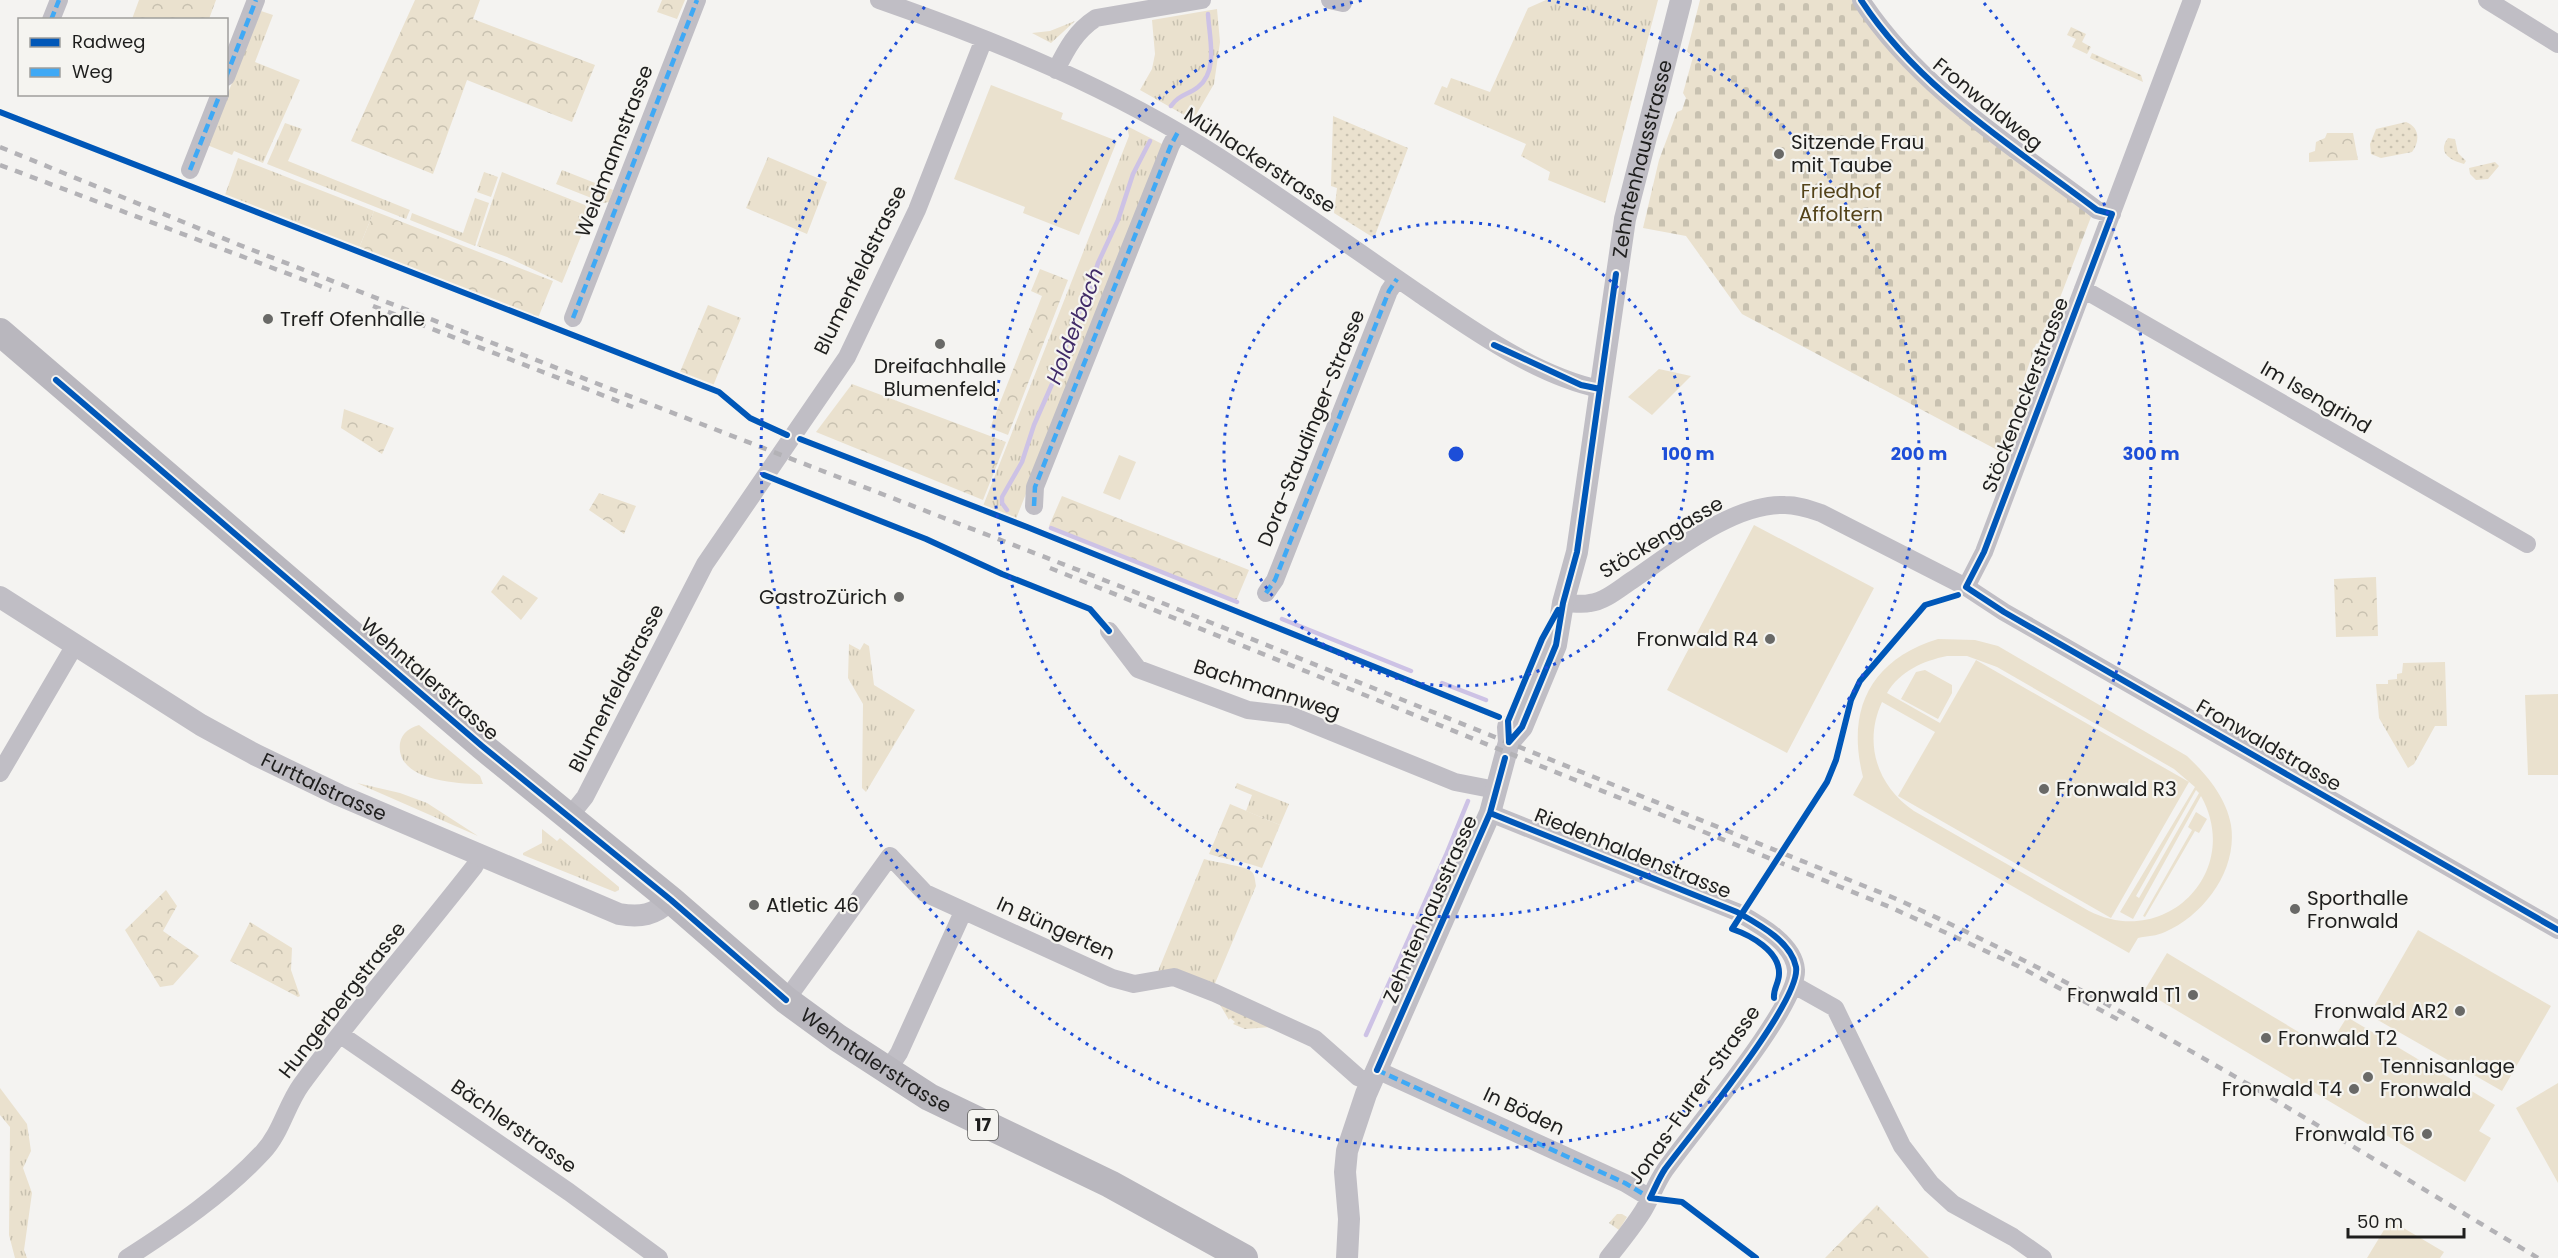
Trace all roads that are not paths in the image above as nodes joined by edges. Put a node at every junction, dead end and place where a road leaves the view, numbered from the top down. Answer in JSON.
{"nodes":[{"id":1,"x":59,"y":0,"type":"edge"},
{"id":2,"x":256,"y":0,"type":"edge"},
{"id":3,"x":697,"y":0,"type":"edge"},
{"id":4,"x":879,"y":0,"type":"edge"},
{"id":5,"x":1202,"y":0,"type":"edge"},
{"id":6,"x":1681,"y":0,"type":"edge"},
{"id":7,"x":1861,"y":0,"type":"edge"},
{"id":8,"x":2192,"y":0,"type":"edge"},
{"id":9,"x":2487,"y":0,"type":"edge"},
{"id":10,"x":926,"y":8,"type":"edge"},
{"id":11,"x":52,"y":18,"type":"edge"},
{"id":12,"x":984,"y":39,"type":"junction"},
{"id":13,"x":2558,"y":44,"type":"edge"},
{"id":14,"x":1056,"y":70,"type":"junction"},
{"id":15,"x":228,"y":71,"type":"edge"},
{"id":16,"x":219,"y":96,"type":"edge"},
{"id":17,"x":1178,"y":132,"type":"junction"},
{"id":18,"x":190,"y":170,"type":"dead end"},
{"id":19,"x":2112,"y":214,"type":"junction"},
{"id":20,"x":1397,"y":279,"type":"junction"},
{"id":21,"x":2083,"y":289,"type":"junction"},
{"id":22,"x":573,"y":318,"type":"dead end"},
{"id":23,"x":0,"y":332,"type":"edge"},
{"id":24,"x":1600,"y":389,"type":"junction"},
{"id":25,"x":1784,"y":505,"type":"joint"},
{"id":26,"x":1034,"y":506,"type":"dead end"},
{"id":27,"x":2527,"y":544,"type":"dead end"},
{"id":28,"x":1966,"y":587,"type":"junction"},
{"id":29,"x":1266,"y":593,"type":"dead end"},
{"id":30,"x":0,"y":597,"type":"edge"},
{"id":31,"x":1563,"y":603,"type":"junction"},
{"id":32,"x":1108,"y":631,"type":"dead end"},
{"id":33,"x":75,"y":645,"type":"junction"},
{"id":34,"x":0,"y":773,"type":"edge"},
{"id":35,"x":1496,"y":790,"type":"junction"},
{"id":36,"x":1490,"y":813,"type":"junction"},
{"id":37,"x":569,"y":817,"type":"junction"},
{"id":38,"x":480,"y":856,"type":"junction"},
{"id":39,"x":671,"y":900,"type":"junction"},
{"id":40,"x":963,"y":912,"type":"junction"},
{"id":41,"x":2558,"y":930,"type":"edge"},
{"id":42,"x":1794,"y":985,"type":"junction"},
{"id":43,"x":786,"y":1000,"type":"junction"},
{"id":44,"x":340,"y":1035,"type":"junction"},
{"id":45,"x":887,"y":1071,"type":"junction"},
{"id":46,"x":1374,"y":1076,"type":"junction"},
{"id":47,"x":1650,"y":1198,"type":"junction"},
{"id":48,"x":127,"y":1258,"type":"edge"},
{"id":49,"x":659,"y":1258,"type":"edge"},
{"id":50,"x":1244,"y":1258,"type":"edge"},
{"id":51,"x":1347,"y":1258,"type":"edge"},
{"id":52,"x":1608,"y":1258,"type":"edge"},
{"id":53,"x":2043,"y":1258,"type":"edge"}],
"edges":[{"from":1,"to":11,"type":"street"},
{"from":2,"to":15,"type":"street"},
{"from":3,"to":22,"type":"street","name":"Weidmannstrasse"},
{"from":4,"to":10,"type":"street","name":"Mühlackerstrasse"},
{"from":5,"to":14,"type":"street"},
{"from":6,"to":24,"type":"street","name":"Zehntenhausstrasse"},
{"from":7,"to":19,"type":"street","name":"Fronwaldweg"},
{"from":8,"to":19,"type":"street","name":"Stöckenackerstrasse"},
{"from":9,"to":13,"type":"street"},
{"from":10,"to":12,"type":"street","name":"Mühlackerstrasse"},
{"from":12,"to":14,"type":"street","name":"Mühlackerstrasse"},
{"from":12,"to":37,"type":"street","name":"Blumenfeldstrasse"},
{"from":14,"to":17,"type":"street","name":"Mühlackerstrasse"},
{"from":16,"to":18,"type":"street"},
{"from":17,"to":20,"type":"street","name":"Mühlackerstrasse"},
{"from":17,"to":26,"type":"street"},
{"from":19,"to":21,"type":"street","name":"Stöckenackerstrasse"},
{"from":20,"to":24,"type":"street","name":"Mühlackerstrasse"},
{"from":20,"to":29,"type":"street","name":"Dora-Staudinger-Strasse"},
{"from":21,"to":27,"type":"street","name":"Im Isengrind"},
{"from":21,"to":28,"type":"street","name":"Stöckenackerstrasse"},
{"from":23,"to":37,"type":"main road","name":"Wehntalerstrasse","number":"17"},
{"from":24,"to":31,"type":"street","name":"Zehntenhausstrasse"},
{"from":25,"to":28,"type":"street","name":"Fronwaldstrasse"},
{"from":25,"to":31,"type":"street","name":"Stöckengasse"},
{"from":28,"to":41,"type":"street","name":"Fronwaldstrasse"},
{"from":30,"to":33,"type":"street","name":"Furttalstrasse"},
{"from":31,"to":35,"type":"street","name":"Zehntenhausstrasse"},
{"from":32,"to":35,"type":"street","name":"Bachmannweg"},
{"from":33,"to":34,"type":"street"},
{"from":33,"to":38,"type":"street","name":"Furttalstrasse"},
{"from":35,"to":36,"type":"street","name":"Zehntenhausstrasse"},
{"from":36,"to":42,"type":"street","name":"Riedenhaldenstrasse"},
{"from":36,"to":46,"type":"street","name":"Zehntenhausstrasse"},
{"from":37,"to":39,"type":"main road","name":"Wehntalerstrasse","number":"17"},
{"from":38,"to":39,"type":"street","name":"Furttalstrasse"},
{"from":38,"to":44,"type":"street","name":"Hungerbergstrasse"},
{"from":39,"to":43,"type":"main road","name":"Wehntalerstrasse","number":"17"},
{"from":40,"to":43,"type":"street","name":"In Büngerten"},
{"from":40,"to":45,"type":"street"},
{"from":40,"to":46,"type":"street","name":"In Büngerten"},
{"from":42,"to":47,"type":"street","name":"Jonas-Furrer-Strasse"},
{"from":42,"to":53,"type":"street"},
{"from":43,"to":45,"type":"main road","name":"Wehntalerstrasse","number":"17"},
{"from":44,"to":48,"type":"street","name":"Hungerbergstrasse"},
{"from":44,"to":49,"type":"street","name":"Bächlerstrasse"},
{"from":45,"to":50,"type":"main road","name":"Wehntalerstrasse","number":"17"},
{"from":46,"to":47,"type":"street","name":"In Böden"},
{"from":46,"to":51,"type":"street","name":"Zehntenhausstrasse"},
{"from":47,"to":52,"type":"street","name":"Jonas-Furrer-Strasse"}]}
